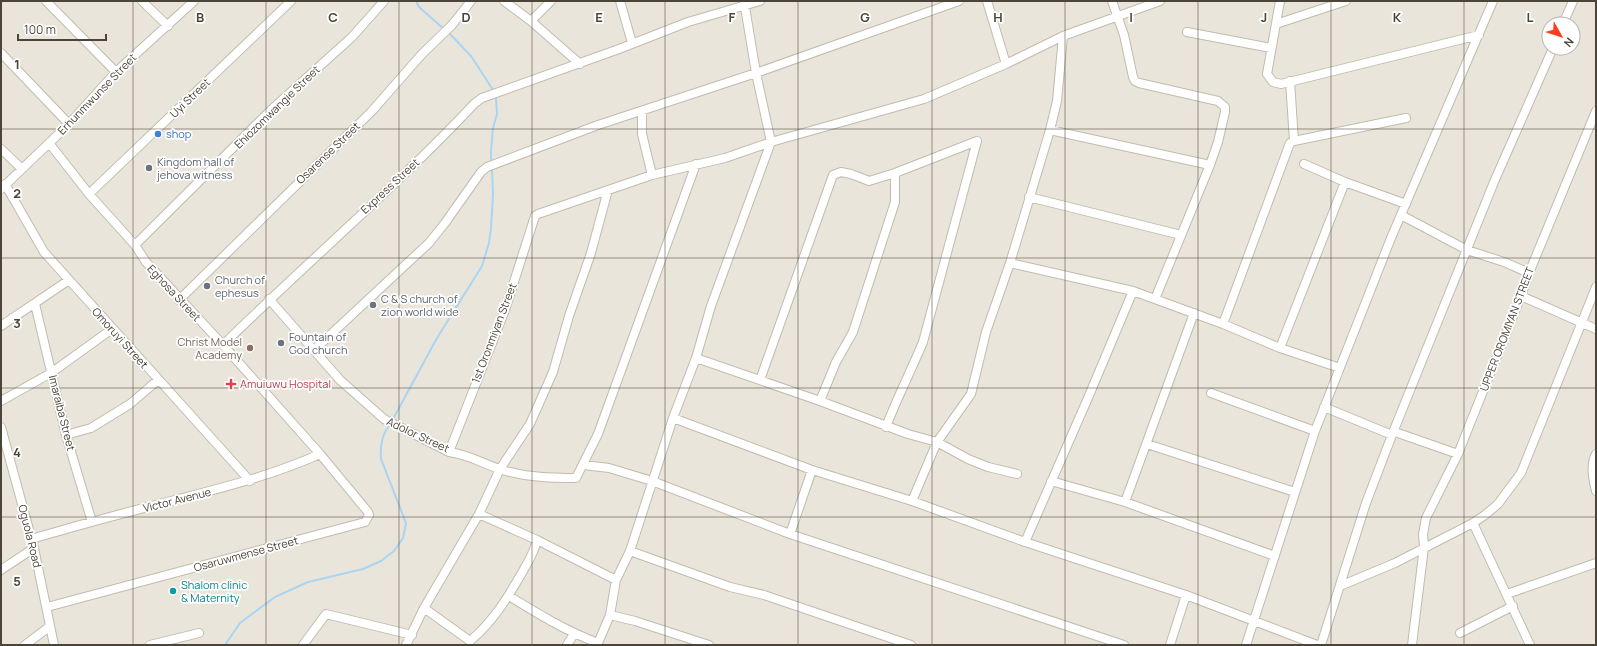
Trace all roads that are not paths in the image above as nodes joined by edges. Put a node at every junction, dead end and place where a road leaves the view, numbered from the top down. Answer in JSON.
{"nodes":[{"id":1,"x":46,"y":1,"type":"edge"},
{"id":2,"x":142,"y":1,"type":"edge"},
{"id":3,"x":194,"y":1,"type":"edge"},
{"id":4,"x":290,"y":1,"type":"edge"},
{"id":5,"x":384,"y":1,"type":"edge"},
{"id":6,"x":470,"y":1,"type":"edge"},
{"id":7,"x":504,"y":1,"type":"edge"},
{"id":8,"x":551,"y":1,"type":"edge"},
{"id":9,"x":620,"y":1,"type":"edge"},
{"id":10,"x":760,"y":1,"type":"edge"},
{"id":11,"x":959,"y":1,"type":"edge"},
{"id":12,"x":987,"y":1,"type":"edge"},
{"id":13,"x":1112,"y":1,"type":"edge"},
{"id":14,"x":1160,"y":1,"type":"edge"},
{"id":15,"x":1280,"y":1,"type":"edge"},
{"id":16,"x":1346,"y":1,"type":"edge"},
{"id":17,"x":1494,"y":1,"type":"edge"},
{"id":18,"x":1573,"y":1,"type":"edge"},
{"id":19,"x":744,"y":3,"type":"edge"},
{"id":20,"x":1566,"y":16,"type":"edge"},
{"id":21,"x":1117,"y":17,"type":"junction"},
{"id":22,"x":531,"y":22,"type":"junction"},
{"id":23,"x":1276,"y":24,"type":"junction"},
{"id":24,"x":168,"y":26,"type":"junction"},
{"id":25,"x":1187,"y":32,"type":"dead end"},
{"id":26,"x":1479,"y":35,"type":"junction"},
{"id":27,"x":1063,"y":36,"type":"junction"},
{"id":28,"x":632,"y":43,"type":"junction"},
{"id":29,"x":1272,"y":48,"type":"junction"},
{"id":30,"x":1,"y":53,"type":"edge"},
{"id":31,"x":1550,"y":56,"type":"edge"},
{"id":32,"x":580,"y":64,"type":"junction"},
{"id":33,"x":1006,"y":64,"type":"junction"},
{"id":34,"x":116,"y":72,"type":"junction"},
{"id":35,"x":756,"y":73,"type":"junction"},
{"id":36,"x":1290,"y":81,"type":"junction"},
{"id":37,"x":642,"y":111,"type":"junction"},
{"id":38,"x":1596,"y":111,"type":"edge"},
{"id":39,"x":1406,"y":118,"type":"dead end"},
{"id":40,"x":69,"y":124,"type":"junction"},
{"id":41,"x":1050,"y":130,"type":"junction"},
{"id":42,"x":1294,"y":141,"type":"junction"},
{"id":43,"x":771,"y":142,"type":"junction"},
{"id":44,"x":49,"y":143,"type":"junction"},
{"id":45,"x":1,"y":149,"type":"edge"},
{"id":46,"x":696,"y":164,"type":"junction"},
{"id":47,"x":1304,"y":164,"type":"dead end"},
{"id":48,"x":1210,"y":165,"type":"junction"},
{"id":49,"x":22,"y":169,"type":"junction"},
{"id":50,"x":895,"y":173,"type":"junction"},
{"id":51,"x":652,"y":174,"type":"junction"},
{"id":52,"x":1345,"y":182,"type":"junction"},
{"id":53,"x":3,"y":187,"type":"edge"},
{"id":54,"x":608,"y":190,"type":"junction"},
{"id":55,"x":89,"y":194,"type":"junction"},
{"id":56,"x":1029,"y":197,"type":"junction"},
{"id":57,"x":1406,"y":204,"type":"junction"},
{"id":58,"x":1401,"y":216,"type":"junction"},
{"id":59,"x":1181,"y":235,"type":"junction"},
{"id":60,"x":135,"y":245,"type":"junction"},
{"id":61,"x":1467,"y":250,"type":"junction"},
{"id":62,"x":1010,"y":263,"type":"junction"},
{"id":63,"x":1529,"y":272,"type":"junction"},
{"id":64,"x":69,"y":280,"type":"junction"},
{"id":65,"x":1596,"y":287,"type":"edge"},
{"id":66,"x":1133,"y":291,"type":"junction"},
{"id":67,"x":1521,"y":296,"type":"junction"},
{"id":68,"x":269,"y":299,"type":"junction"},
{"id":69,"x":1156,"y":299,"type":"junction"},
{"id":70,"x":179,"y":300,"type":"junction"},
{"id":71,"x":35,"y":304,"type":"junction"},
{"id":72,"x":1194,"y":313,"type":"junction"},
{"id":73,"x":1581,"y":323,"type":"junction"},
{"id":74,"x":1223,"y":324,"type":"junction"},
{"id":75,"x":1,"y":326,"type":"edge"},
{"id":76,"x":112,"y":329,"type":"junction"},
{"id":77,"x":1596,"y":329,"type":"edge"},
{"id":78,"x":223,"y":345,"type":"junction"},
{"id":79,"x":1280,"y":348,"type":"junction"},
{"id":80,"x":314,"y":350,"type":"junction"},
{"id":81,"x":696,"y":358,"type":"junction"},
{"id":82,"x":1340,"y":368,"type":"junction"},
{"id":83,"x":51,"y":373,"type":"junction"},
{"id":84,"x":158,"y":380,"type":"junction"},
{"id":85,"x":760,"y":380,"type":"junction"},
{"id":86,"x":1210,"y":393,"type":"dead end"},
{"id":87,"x":1,"y":401,"type":"edge"},
{"id":88,"x":820,"y":401,"type":"junction"},
{"id":89,"x":1324,"y":407,"type":"junction"},
{"id":90,"x":673,"y":418,"type":"junction"},
{"id":91,"x":1,"y":427,"type":"edge"},
{"id":92,"x":886,"y":427,"type":"junction"},
{"id":93,"x":1315,"y":431,"type":"junction"},
{"id":94,"x":1393,"y":433,"type":"junction"},
{"id":95,"x":66,"y":435,"type":"junction"},
{"id":96,"x":937,"y":442,"type":"junction"},
{"id":97,"x":1147,"y":444,"type":"junction"},
{"id":98,"x":449,"y":452,"type":"junction"},
{"id":99,"x":320,"y":454,"type":"junction"},
{"id":100,"x":1458,"y":454,"type":"junction"},
{"id":101,"x":1596,"y":454,"type":"edge"},
{"id":102,"x":584,"y":465,"type":"junction"},
{"id":103,"x":500,"y":469,"type":"junction"},
{"id":104,"x":812,"y":470,"type":"junction"},
{"id":105,"x":1018,"y":474,"type":"dead end"},
{"id":106,"x":1594,"y":475,"type":"edge"},
{"id":107,"x":250,"y":481,"type":"junction"},
{"id":108,"x":652,"y":481,"type":"junction"},
{"id":109,"x":1051,"y":481,"type":"junction"},
{"id":110,"x":1596,"y":491,"type":"edge"},
{"id":111,"x":1295,"y":492,"type":"junction"},
{"id":112,"x":912,"y":501,"type":"junction"},
{"id":113,"x":1125,"y":502,"type":"junction"},
{"id":114,"x":368,"y":512,"type":"joint"},
{"id":115,"x":479,"y":514,"type":"junction"},
{"id":116,"x":92,"y":522,"type":"junction"},
{"id":117,"x":1473,"y":523,"type":"junction"},
{"id":118,"x":790,"y":534,"type":"junction"},
{"id":119,"x":31,"y":539,"type":"junction"},
{"id":120,"x":537,"y":540,"type":"junction"},
{"id":121,"x":1025,"y":542,"type":"junction"},
{"id":122,"x":34,"y":548,"type":"junction"},
{"id":123,"x":1424,"y":548,"type":"junction"},
{"id":124,"x":630,"y":551,"type":"junction"},
{"id":125,"x":1275,"y":556,"type":"junction"},
{"id":126,"x":1596,"y":564,"type":"edge"},
{"id":127,"x":1,"y":570,"type":"edge"},
{"id":128,"x":616,"y":580,"type":"junction"},
{"id":129,"x":1340,"y":586,"type":"junction"},
{"id":130,"x":1508,"y":594,"type":"junction"},
{"id":131,"x":1186,"y":595,"type":"junction"},
{"id":132,"x":509,"y":596,"type":"junction"},
{"id":133,"x":1513,"y":606,"type":"junction"},
{"id":134,"x":47,"y":607,"type":"junction"},
{"id":135,"x":424,"y":608,"type":"junction"},
{"id":136,"x":610,"y":615,"type":"junction"},
{"id":137,"x":1254,"y":622,"type":"junction"},
{"id":138,"x":49,"y":627,"type":"junction"},
{"id":139,"x":199,"y":633,"type":"dead end"},
{"id":140,"x":1460,"y":633,"type":"dead end"},
{"id":141,"x":574,"y":634,"type":"junction"},
{"id":142,"x":412,"y":635,"type":"junction"},
{"id":143,"x":473,"y":643,"type":"edge"},
{"id":144,"x":598,"y":644,"type":"edge"},
{"id":145,"x":25,"y":645,"type":"edge"},
{"id":146,"x":54,"y":645,"type":"edge"},
{"id":147,"x":150,"y":645,"type":"edge"},
{"id":148,"x":303,"y":645,"type":"edge"},
{"id":149,"x":406,"y":645,"type":"edge"},
{"id":150,"x":568,"y":645,"type":"edge"},
{"id":151,"x":709,"y":645,"type":"edge"},
{"id":152,"x":911,"y":645,"type":"edge"},
{"id":153,"x":1124,"y":645,"type":"edge"},
{"id":154,"x":1170,"y":645,"type":"edge"},
{"id":155,"x":1246,"y":645,"type":"edge"},
{"id":156,"x":1317,"y":645,"type":"edge"},
{"id":157,"x":1321,"y":645,"type":"edge"},
{"id":158,"x":1412,"y":645,"type":"edge"},
{"id":159,"x":1530,"y":645,"type":"edge"}],
"edges":[{"from":1,"to":34,"type":"street"},
{"from":2,"to":24,"type":"street"},
{"from":3,"to":24,"type":"street","name":"Erhunmwunse Street"},
{"from":4,"to":55,"type":"street","name":"Uyi Street"},
{"from":5,"to":60,"type":"street","name":"Ehiozomwangie Street"},
{"from":6,"to":70,"type":"street","name":"Osarense Street"},
{"from":7,"to":22,"type":"street"},
{"from":8,"to":22,"type":"street"},
{"from":9,"to":28,"type":"street"},
{"from":10,"to":19,"type":"street","name":"Express Street"},
{"from":11,"to":35,"type":"street"},
{"from":12,"to":33,"type":"street"},
{"from":13,"to":21,"type":"street"},
{"from":14,"to":21,"type":"street"},
{"from":15,"to":23,"type":"street"},
{"from":16,"to":23,"type":"street"},
{"from":17,"to":26,"type":"street"},
{"from":18,"to":20,"type":"street"},
{"from":19,"to":28,"type":"street","name":"Express Street"},
{"from":19,"to":35,"type":"street"},
{"from":21,"to":27,"type":"street"},
{"from":21,"to":48,"type":"street"},
{"from":22,"to":32,"type":"street"},
{"from":23,"to":29,"type":"street"},
{"from":24,"to":34,"type":"street","name":"Erhunmwunse Street"},
{"from":25,"to":29,"type":"street"},
{"from":26,"to":36,"type":"street"},
{"from":26,"to":57,"type":"street"},
{"from":27,"to":33,"type":"street"},
{"from":27,"to":41,"type":"street"},
{"from":28,"to":32,"type":"street","name":"Express Street"},
{"from":29,"to":36,"type":"street"},
{"from":30,"to":40,"type":"street"},
{"from":31,"to":61,"type":"street"},
{"from":32,"to":68,"type":"street","name":"Express Street"},
{"from":33,"to":43,"type":"street"},
{"from":34,"to":40,"type":"street","name":"Erhunmwunse Street"},
{"from":35,"to":37,"type":"street"},
{"from":35,"to":43,"type":"street"},
{"from":36,"to":42,"type":"street"},
{"from":37,"to":51,"type":"street"},
{"from":37,"to":80,"type":"street"},
{"from":38,"to":63,"type":"street","name":"UPPER OROMIYAN STREET"},
{"from":39,"to":42,"type":"street"},
{"from":40,"to":44,"type":"street","name":"Erhunmwunse Street"},
{"from":41,"to":48,"type":"street"},
{"from":41,"to":56,"type":"street"},
{"from":42,"to":74,"type":"street"},
{"from":43,"to":46,"type":"street"},
{"from":43,"to":81,"type":"street"},
{"from":44,"to":49,"type":"street","name":"Erhunmwunse Street"},
{"from":44,"to":55,"type":"street","name":"Eghosa Street"},
{"from":45,"to":49,"type":"street"},
{"from":46,"to":51,"type":"street"},
{"from":46,"to":102,"type":"street"},
{"from":47,"to":52,"type":"street"},
{"from":48,"to":59,"type":"street"},
{"from":49,"to":53,"type":"street","name":"Erhunmwunse Street"},
{"from":50,"to":85,"type":"street"},
{"from":50,"to":88,"type":"street"},
{"from":50,"to":92,"type":"street"},
{"from":51,"to":54,"type":"street"},
{"from":52,"to":57,"type":"street"},
{"from":52,"to":79,"type":"street"},
{"from":53,"to":64,"type":"street","name":"Omoruyi Street"},
{"from":54,"to":98,"type":"street","name":"1st Oronmiyan Street"},
{"from":54,"to":103,"type":"street"},
{"from":55,"to":60,"type":"street","name":"Eghosa Street"},
{"from":56,"to":59,"type":"street"},
{"from":56,"to":62,"type":"street"},
{"from":57,"to":58,"type":"street"},
{"from":58,"to":61,"type":"street"},
{"from":58,"to":82,"type":"street"},
{"from":59,"to":69,"type":"street"},
{"from":60,"to":70,"type":"street","name":"Eghosa Street"},
{"from":61,"to":63,"type":"street"},
{"from":61,"to":94,"type":"street"},
{"from":62,"to":66,"type":"street"},
{"from":62,"to":96,"type":"street"},
{"from":63,"to":67,"type":"street","name":"UPPER OROMIYAN STREET"},
{"from":64,"to":71,"type":"street"},
{"from":64,"to":76,"type":"street","name":"Omoruyi Street"},
{"from":65,"to":73,"type":"street"},
{"from":66,"to":69,"type":"street"},
{"from":66,"to":109,"type":"street"},
{"from":67,"to":73,"type":"street"},
{"from":67,"to":100,"type":"street","name":"UPPER OROMIYAN STREET"},
{"from":68,"to":78,"type":"street","name":"Express Street"},
{"from":68,"to":80,"type":"street","name":"Adolor Street"},
{"from":69,"to":72,"type":"street"},
{"from":70,"to":78,"type":"street","name":"Eghosa Street"},
{"from":71,"to":75,"type":"street"},
{"from":71,"to":83,"type":"street","name":"Imaraiba Street"},
{"from":72,"to":74,"type":"street"},
{"from":72,"to":97,"type":"street"},
{"from":73,"to":77,"type":"street"},
{"from":73,"to":117,"type":"street"},
{"from":74,"to":79,"type":"street"},
{"from":76,"to":83,"type":"street"},
{"from":76,"to":84,"type":"street","name":"Omoruyi Street"},
{"from":78,"to":99,"type":"street","name":"Eghosa Street"},
{"from":79,"to":82,"type":"street"},
{"from":80,"to":98,"type":"street","name":"Adolor Street"},
{"from":81,"to":85,"type":"street"},
{"from":81,"to":90,"type":"street"},
{"from":82,"to":89,"type":"street"},
{"from":83,"to":87,"type":"street"},
{"from":83,"to":95,"type":"street","name":"Imaraiba Street"},
{"from":84,"to":95,"type":"street"},
{"from":84,"to":107,"type":"street","name":"Omoruyi Street"},
{"from":85,"to":88,"type":"street"},
{"from":86,"to":93,"type":"street"},
{"from":88,"to":92,"type":"street"},
{"from":89,"to":93,"type":"street"},
{"from":89,"to":94,"type":"street"},
{"from":90,"to":104,"type":"street"},
{"from":90,"to":108,"type":"street"},
{"from":91,"to":119,"type":"street","name":"Oguola Road"},
{"from":92,"to":96,"type":"street"},
{"from":93,"to":111,"type":"street"},
{"from":94,"to":100,"type":"street"},
{"from":94,"to":129,"type":"street"},
{"from":95,"to":116,"type":"street","name":"Imaraiba Street"},
{"from":96,"to":105,"type":"street"},
{"from":96,"to":112,"type":"street"},
{"from":97,"to":111,"type":"street"},
{"from":97,"to":113,"type":"street"},
{"from":98,"to":103,"type":"street","name":"Adolor Street"},
{"from":99,"to":107,"type":"street","name":"Victor Avenue"},
{"from":99,"to":114,"type":"street","name":"Eghosa Street"},
{"from":100,"to":123,"type":"street","name":"UPPER OROMIYAN STREET"},
{"from":101,"to":106,"type":"street"},
{"from":102,"to":103,"type":"street","name":"Adolor Street"},
{"from":102,"to":108,"type":"street"},
{"from":103,"to":115,"type":"street"},
{"from":104,"to":112,"type":"street"},
{"from":104,"to":118,"type":"street"},
{"from":106,"to":110,"type":"street"},
{"from":107,"to":116,"type":"street","name":"Victor Avenue"},
{"from":108,"to":118,"type":"street"},
{"from":108,"to":124,"type":"street"},
{"from":109,"to":113,"type":"street"},
{"from":109,"to":121,"type":"street"},
{"from":111,"to":125,"type":"street"},
{"from":112,"to":121,"type":"street"},
{"from":113,"to":125,"type":"street"},
{"from":114,"to":134,"type":"street","name":"Osaruwmense Street"},
{"from":115,"to":120,"type":"street"},
{"from":115,"to":135,"type":"street"},
{"from":116,"to":119,"type":"street","name":"Victor Avenue"},
{"from":117,"to":123,"type":"street"},
{"from":117,"to":130,"type":"street"},
{"from":118,"to":153,"type":"street"},
{"from":119,"to":122,"type":"street","name":"Oguola Road"},
{"from":120,"to":128,"type":"street"},
{"from":120,"to":132,"type":"street"},
{"from":121,"to":131,"type":"street"},
{"from":122,"to":127,"type":"street"},
{"from":122,"to":134,"type":"street","name":"Oguola Road"},
{"from":123,"to":129,"type":"street"},
{"from":123,"to":158,"type":"street","name":"UPPER OROMIYAN STREET"},
{"from":124,"to":128,"type":"street"},
{"from":124,"to":152,"type":"street"},
{"from":125,"to":137,"type":"street"},
{"from":126,"to":130,"type":"street"},
{"from":128,"to":136,"type":"street"},
{"from":129,"to":157,"type":"street"},
{"from":130,"to":133,"type":"street"},
{"from":131,"to":137,"type":"street"},
{"from":131,"to":154,"type":"street"},
{"from":132,"to":141,"type":"street"},
{"from":132,"to":143,"type":"street"},
{"from":133,"to":140,"type":"street"},
{"from":133,"to":159,"type":"street"},
{"from":134,"to":138,"type":"street","name":"Oguola Road"},
{"from":135,"to":142,"type":"street"},
{"from":135,"to":143,"type":"street"},
{"from":136,"to":144,"type":"street"},
{"from":136,"to":151,"type":"street"},
{"from":137,"to":155,"type":"street"},
{"from":137,"to":156,"type":"street"},
{"from":138,"to":145,"type":"street"},
{"from":138,"to":146,"type":"street","name":"Oguola Road"},
{"from":139,"to":147,"type":"street"},
{"from":141,"to":144,"type":"street"},
{"from":141,"to":150,"type":"street"},
{"from":142,"to":148,"type":"street"},
{"from":142,"to":149,"type":"street"}]}
